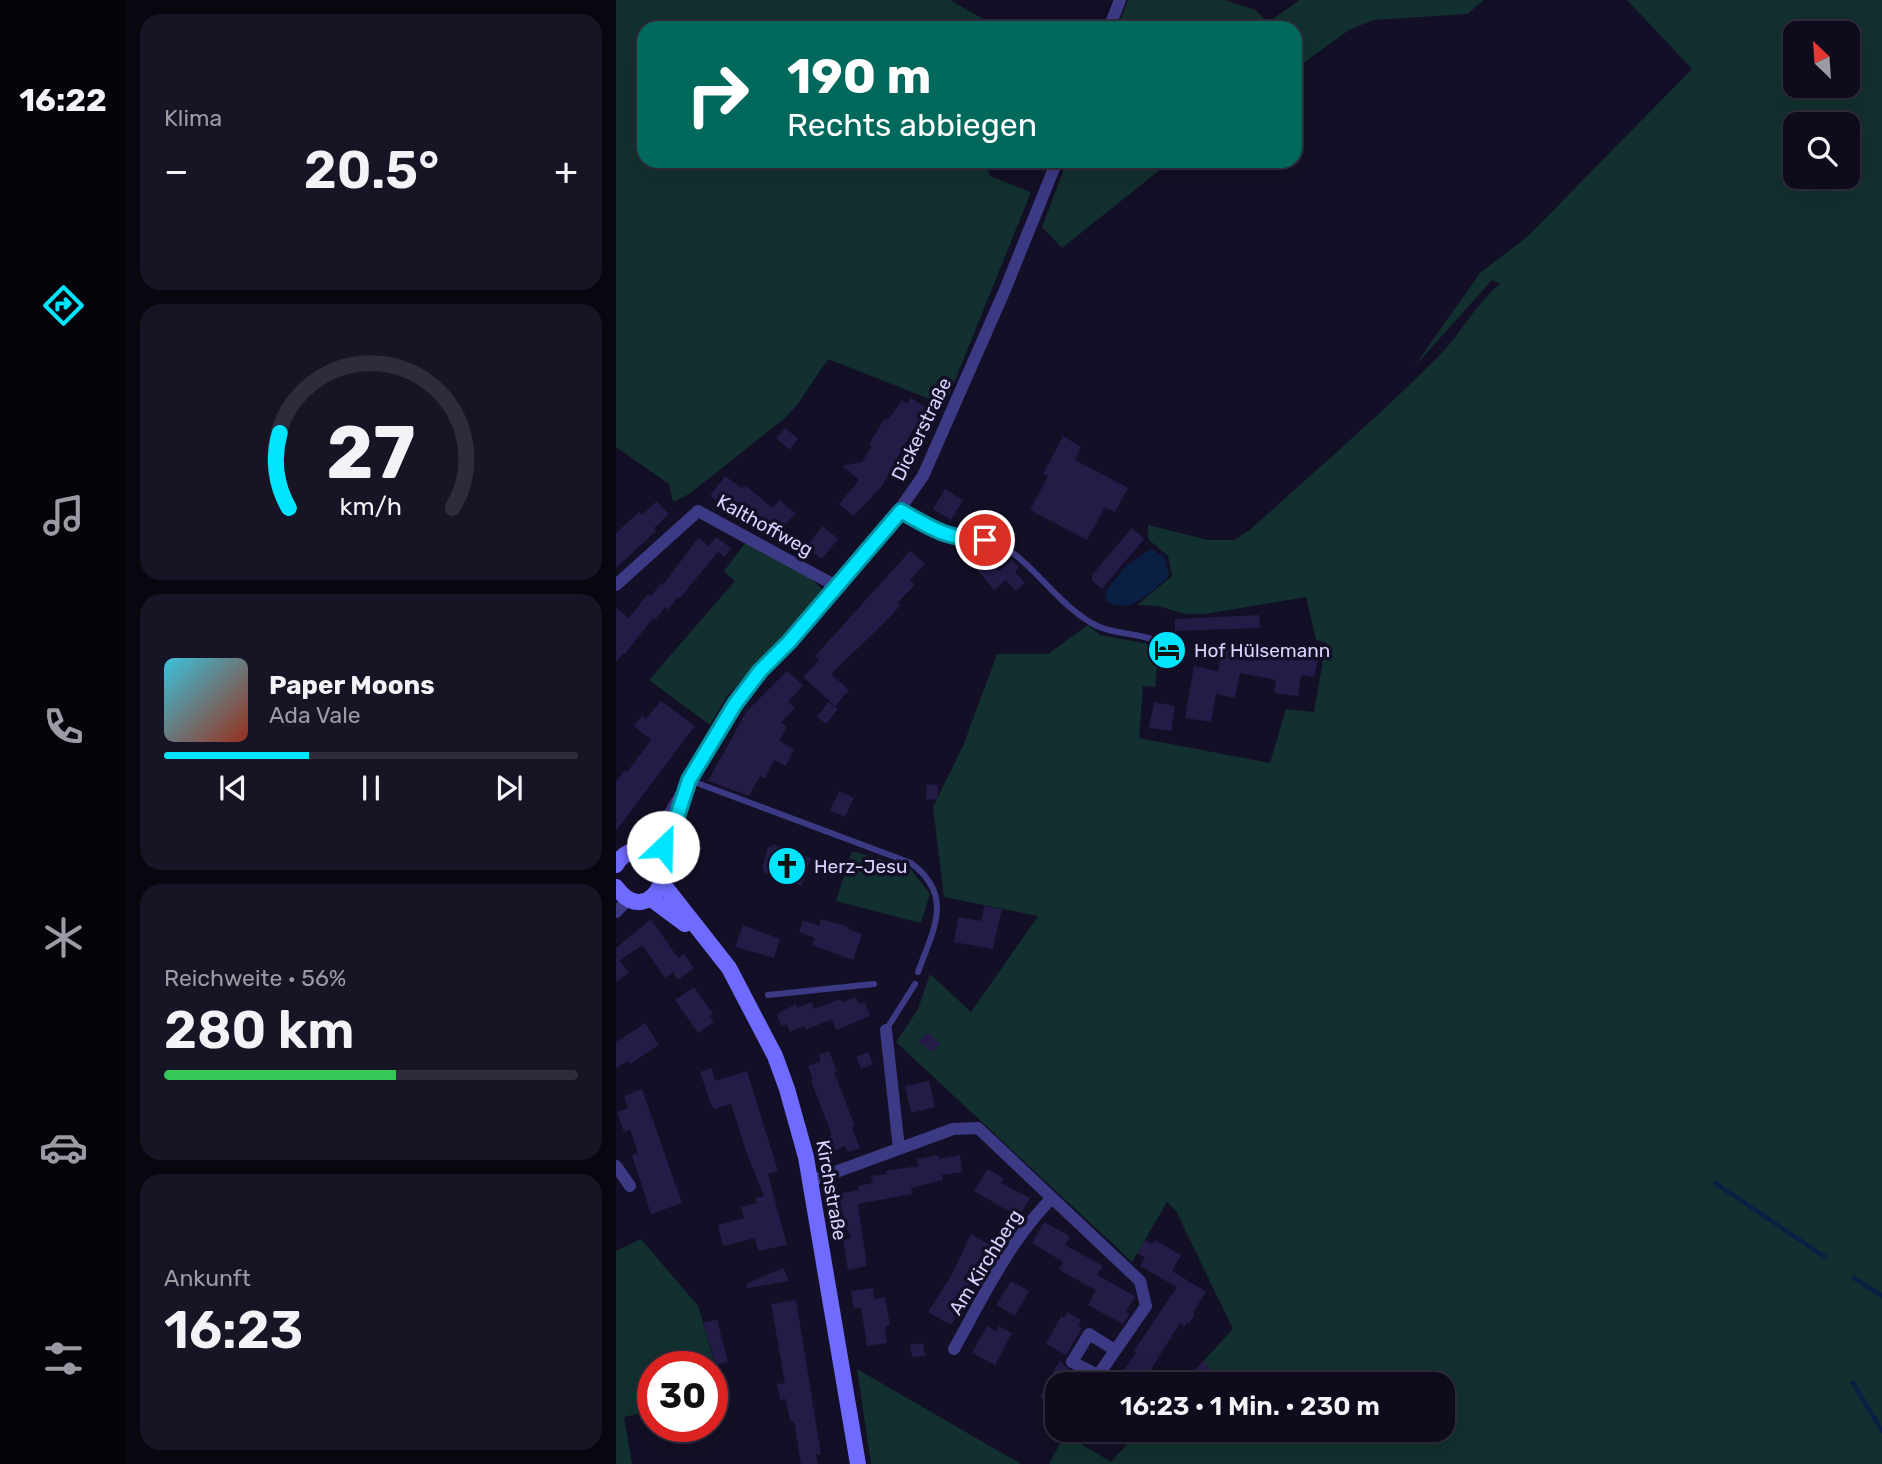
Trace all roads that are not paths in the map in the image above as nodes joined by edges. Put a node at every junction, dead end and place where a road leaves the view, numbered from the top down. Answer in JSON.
{"nodes":[{"id":1,"x":1120,"y":0,"type":"edge"},
{"id":2,"x":1112,"y":21,"type":"edge"},
{"id":3,"x":1054,"y":168,"type":"edge"},
{"id":4,"x":901,"y":511,"type":"junction"},
{"id":5,"x":616,"y":586,"type":"edge"},
{"id":6,"x":838,"y":587,"type":"junction"},
{"id":7,"x":1169,"y":650,"type":"dead end"},
{"id":8,"x":689,"y":780,"type":"junction"},
{"id":9,"x":643,"y":850,"type":"junction"},
{"id":10,"x":619,"y":857,"type":"edge"},
{"id":11,"x":658,"y":859,"type":"junction"},
{"id":12,"x":663,"y":884,"type":"junction"},
{"id":13,"x":616,"y":887,"type":"edge"},
{"id":14,"x":650,"y":898,"type":"junction"},
{"id":15,"x":629,"y":899,"type":"junction"},
{"id":16,"x":616,"y":912,"type":"edge"},
{"id":17,"x":709,"y":944,"type":"junction"},
{"id":18,"x":918,"y":972,"type":"dead end"},
{"id":19,"x":874,"y":984,"type":"dead end"},
{"id":20,"x":915,"y":984,"type":"dead end"},
{"id":21,"x":768,"y":995,"type":"dead end"},
{"id":22,"x":886,"y":1030,"type":"joint"},
{"id":23,"x":899,"y":1149,"type":"junction"},
{"id":24,"x":616,"y":1166,"type":"edge"},
{"id":25,"x":811,"y":1181,"type":"junction"},
{"id":26,"x":630,"y":1186,"type":"dead end"},
{"id":27,"x":1052,"y":1198,"type":"junction"},
{"id":28,"x":954,"y":1349,"type":"dead end"},
{"id":29,"x":1115,"y":1349,"type":"junction"},
{"id":30,"x":1085,"y":1372,"type":"edge"},
{"id":31,"x":1100,"y":1372,"type":"edge"},
{"id":32,"x":858,"y":1464,"type":"edge"}],
"edges":[{"from":1,"to":2,"type":"street"},
{"from":3,"to":4,"type":"street","name":"Dickerstraße"},
{"from":4,"to":6,"type":"street","name":"Dickerstraße"},
{"from":4,"to":7,"type":"lane"},
{"from":5,"to":6,"type":"street","name":"Kalthoffweg"},
{"from":6,"to":8,"type":"street","name":"Dickerstraße"},
{"from":8,"to":9,"type":"street","name":"Dickerstraße"},
{"from":8,"to":11,"type":"street","name":"Dickerstraße"},
{"from":8,"to":18,"type":"lane"},
{"from":9,"to":10,"type":"street"},
{"from":9,"to":11,"type":"street"},
{"from":11,"to":12,"type":"street"},
{"from":12,"to":14,"type":"street"},
{"from":12,"to":17,"type":"street","name":"Kirchstraße"},
{"from":13,"to":15,"type":"street"},
{"from":14,"to":15,"type":"street"},
{"from":14,"to":17,"type":"street","name":"Kirchstraße"},
{"from":15,"to":16,"type":"street"},
{"from":17,"to":25,"type":"street","name":"Kirchstraße"},
{"from":19,"to":21,"type":"lane"},
{"from":20,"to":22,"type":"lane"},
{"from":22,"to":23,"type":"street"},
{"from":23,"to":25,"type":"street"},
{"from":23,"to":27,"type":"street"},
{"from":24,"to":26,"type":"street"},
{"from":25,"to":32,"type":"street","name":"Kirchstraße"},
{"from":27,"to":28,"type":"street","name":"Am Kirchberg"},
{"from":27,"to":29,"type":"street"},
{"from":29,"to":30,"type":"street"},
{"from":29,"to":31,"type":"street"}]}
